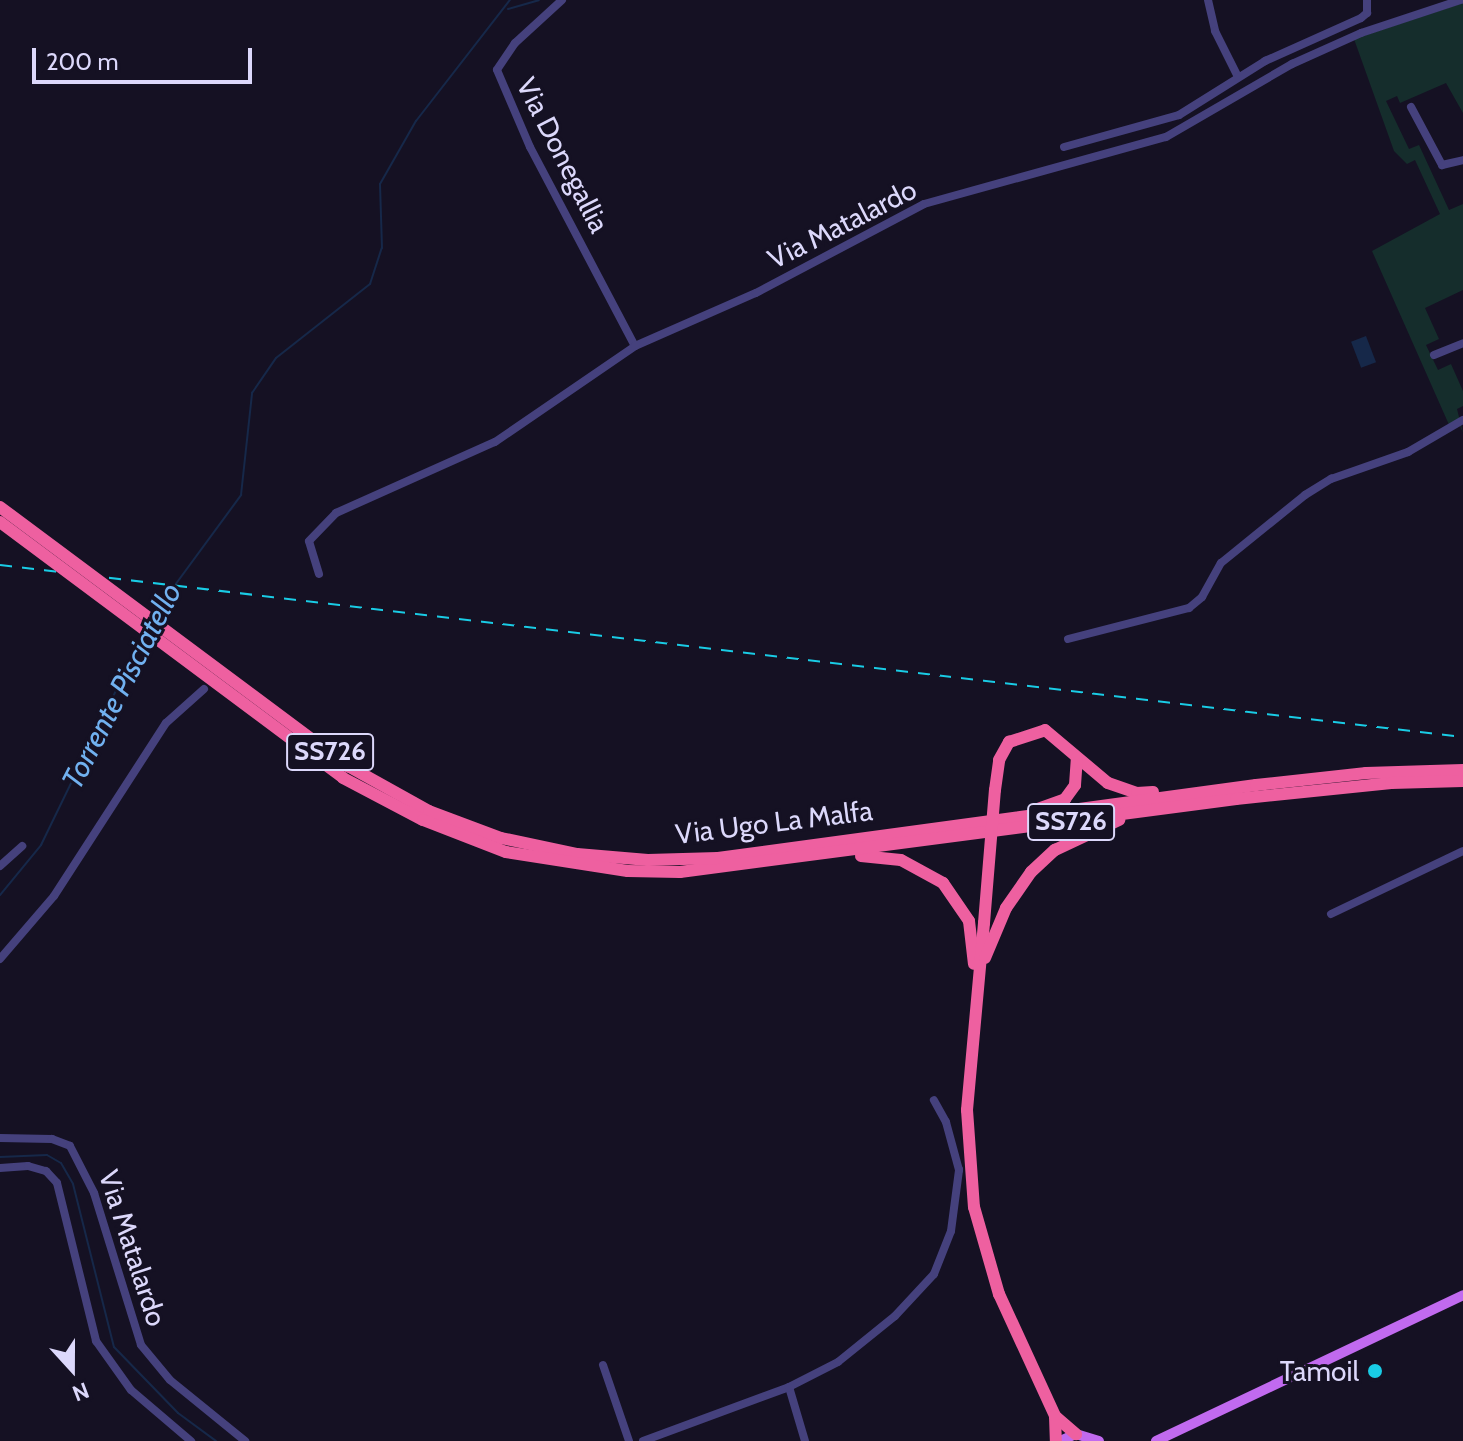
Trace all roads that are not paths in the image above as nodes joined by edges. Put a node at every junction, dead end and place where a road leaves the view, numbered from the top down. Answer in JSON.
{"nodes":[{"id":1,"x":562,"y":0,"type":"edge"},
{"id":2,"x":1208,"y":0,"type":"edge"},
{"id":3,"x":1367,"y":0,"type":"edge"},
{"id":4,"x":1461,"y":0,"type":"edge"},
{"id":5,"x":1238,"y":77,"type":"junction"},
{"id":6,"x":1411,"y":107,"type":"dead end"},
{"id":7,"x":1064,"y":147,"type":"dead end"},
{"id":8,"x":1463,"y":160,"type":"edge"},
{"id":9,"x":1463,"y":343,"type":"edge"},
{"id":10,"x":635,"y":346,"type":"junction"},
{"id":11,"x":1434,"y":355,"type":"dead end"},
{"id":12,"x":1463,"y":420,"type":"edge"},
{"id":13,"x":0,"y":507,"type":"edge"},
{"id":14,"x":0,"y":522,"type":"edge"},
{"id":15,"x":319,"y":574,"type":"dead end"},
{"id":16,"x":1068,"y":639,"type":"dead end"},
{"id":17,"x":204,"y":689,"type":"dead end"},
{"id":18,"x":1077,"y":758,"type":"junction"},
{"id":19,"x":1463,"y":770,"type":"edge"},
{"id":20,"x":1463,"y":781,"type":"edge"},
{"id":21,"x":1256,"y":785,"type":"junction"},
{"id":22,"x":1137,"y":813,"type":"junction"},
{"id":23,"x":1019,"y":818,"type":"junction"},
{"id":24,"x":22,"y":846,"type":"dead end"},
{"id":25,"x":1463,"y":851,"type":"edge"},
{"id":26,"x":842,"y":854,"type":"junction"},
{"id":27,"x":0,"y":866,"type":"edge"},
{"id":28,"x":1331,"y":914,"type":"dead end"},
{"id":29,"x":0,"y":959,"type":"edge"},
{"id":30,"x":976,"y":984,"type":"junction"},
{"id":31,"x":934,"y":1100,"type":"dead end"},
{"id":32,"x":0,"y":1138,"type":"edge"},
{"id":33,"x":0,"y":1168,"type":"edge"},
{"id":34,"x":1463,"y":1295,"type":"edge"},
{"id":35,"x":603,"y":1365,"type":"dead end"},
{"id":36,"x":789,"y":1387,"type":"junction"},
{"id":37,"x":1055,"y":1416,"type":"junction"},
{"id":38,"x":1076,"y":1434,"type":"junction"},
{"id":39,"x":666,"y":1437,"type":"edge"},
{"id":40,"x":191,"y":1441,"type":"edge"},
{"id":41,"x":245,"y":1441,"type":"edge"},
{"id":42,"x":629,"y":1441,"type":"edge"},
{"id":43,"x":643,"y":1441,"type":"edge"},
{"id":44,"x":805,"y":1441,"type":"edge"},
{"id":45,"x":1058,"y":1441,"type":"edge"},
{"id":46,"x":1099,"y":1441,"type":"edge"},
{"id":47,"x":1156,"y":1441,"type":"edge"}],
"edges":[{"from":1,"to":10,"type":"street","name":"Via Donegallia"},
{"from":2,"to":5,"type":"street"},
{"from":3,"to":5,"type":"street"},
{"from":4,"to":10,"type":"street","name":"Via Matalardo"},
{"from":5,"to":7,"type":"street"},
{"from":6,"to":8,"type":"street"},
{"from":9,"to":11,"type":"street"},
{"from":10,"to":15,"type":"street","name":"Via Matalardo"},
{"from":12,"to":16,"type":"street"},
{"from":13,"to":23,"type":"highway","name":"Via Ugo La Malfa","number":"SS726","bridge":true},
{"from":14,"to":26,"type":"highway","name":"Via Ugo La Malfa","number":"SS726","bridge":true},
{"from":17,"to":29,"type":"street"},
{"from":18,"to":21,"type":"highway"},
{"from":18,"to":23,"type":"highway"},
{"from":18,"to":30,"type":"highway","bridge":true},
{"from":19,"to":21,"type":"highway","name":"Via Ugo La Malfa","number":"SS726"},
{"from":20,"to":22,"type":"highway","name":"Via Ugo La Malfa","number":"SS726"},
{"from":21,"to":23,"type":"highway","name":"Via Ugo La Malfa","number":"SS726"},
{"from":22,"to":26,"type":"highway","name":"Via Ugo La Malfa","number":"SS726"},
{"from":22,"to":30,"type":"highway"},
{"from":24,"to":27,"type":"street"},
{"from":25,"to":28,"type":"street"},
{"from":26,"to":30,"type":"highway"},
{"from":30,"to":37,"type":"highway"},
{"from":31,"to":36,"type":"street"},
{"from":32,"to":41,"type":"street","name":"Via Matalardo"},
{"from":33,"to":40,"type":"street"},
{"from":34,"to":47,"type":"main road"},
{"from":35,"to":42,"type":"street"},
{"from":36,"to":39,"type":"street"},
{"from":36,"to":44,"type":"street"},
{"from":37,"to":38,"type":"highway"},
{"from":37,"to":45,"type":"highway"},
{"from":38,"to":45,"type":"main road"},
{"from":38,"to":46,"type":"main road"},
{"from":39,"to":43,"type":"street"}]}
